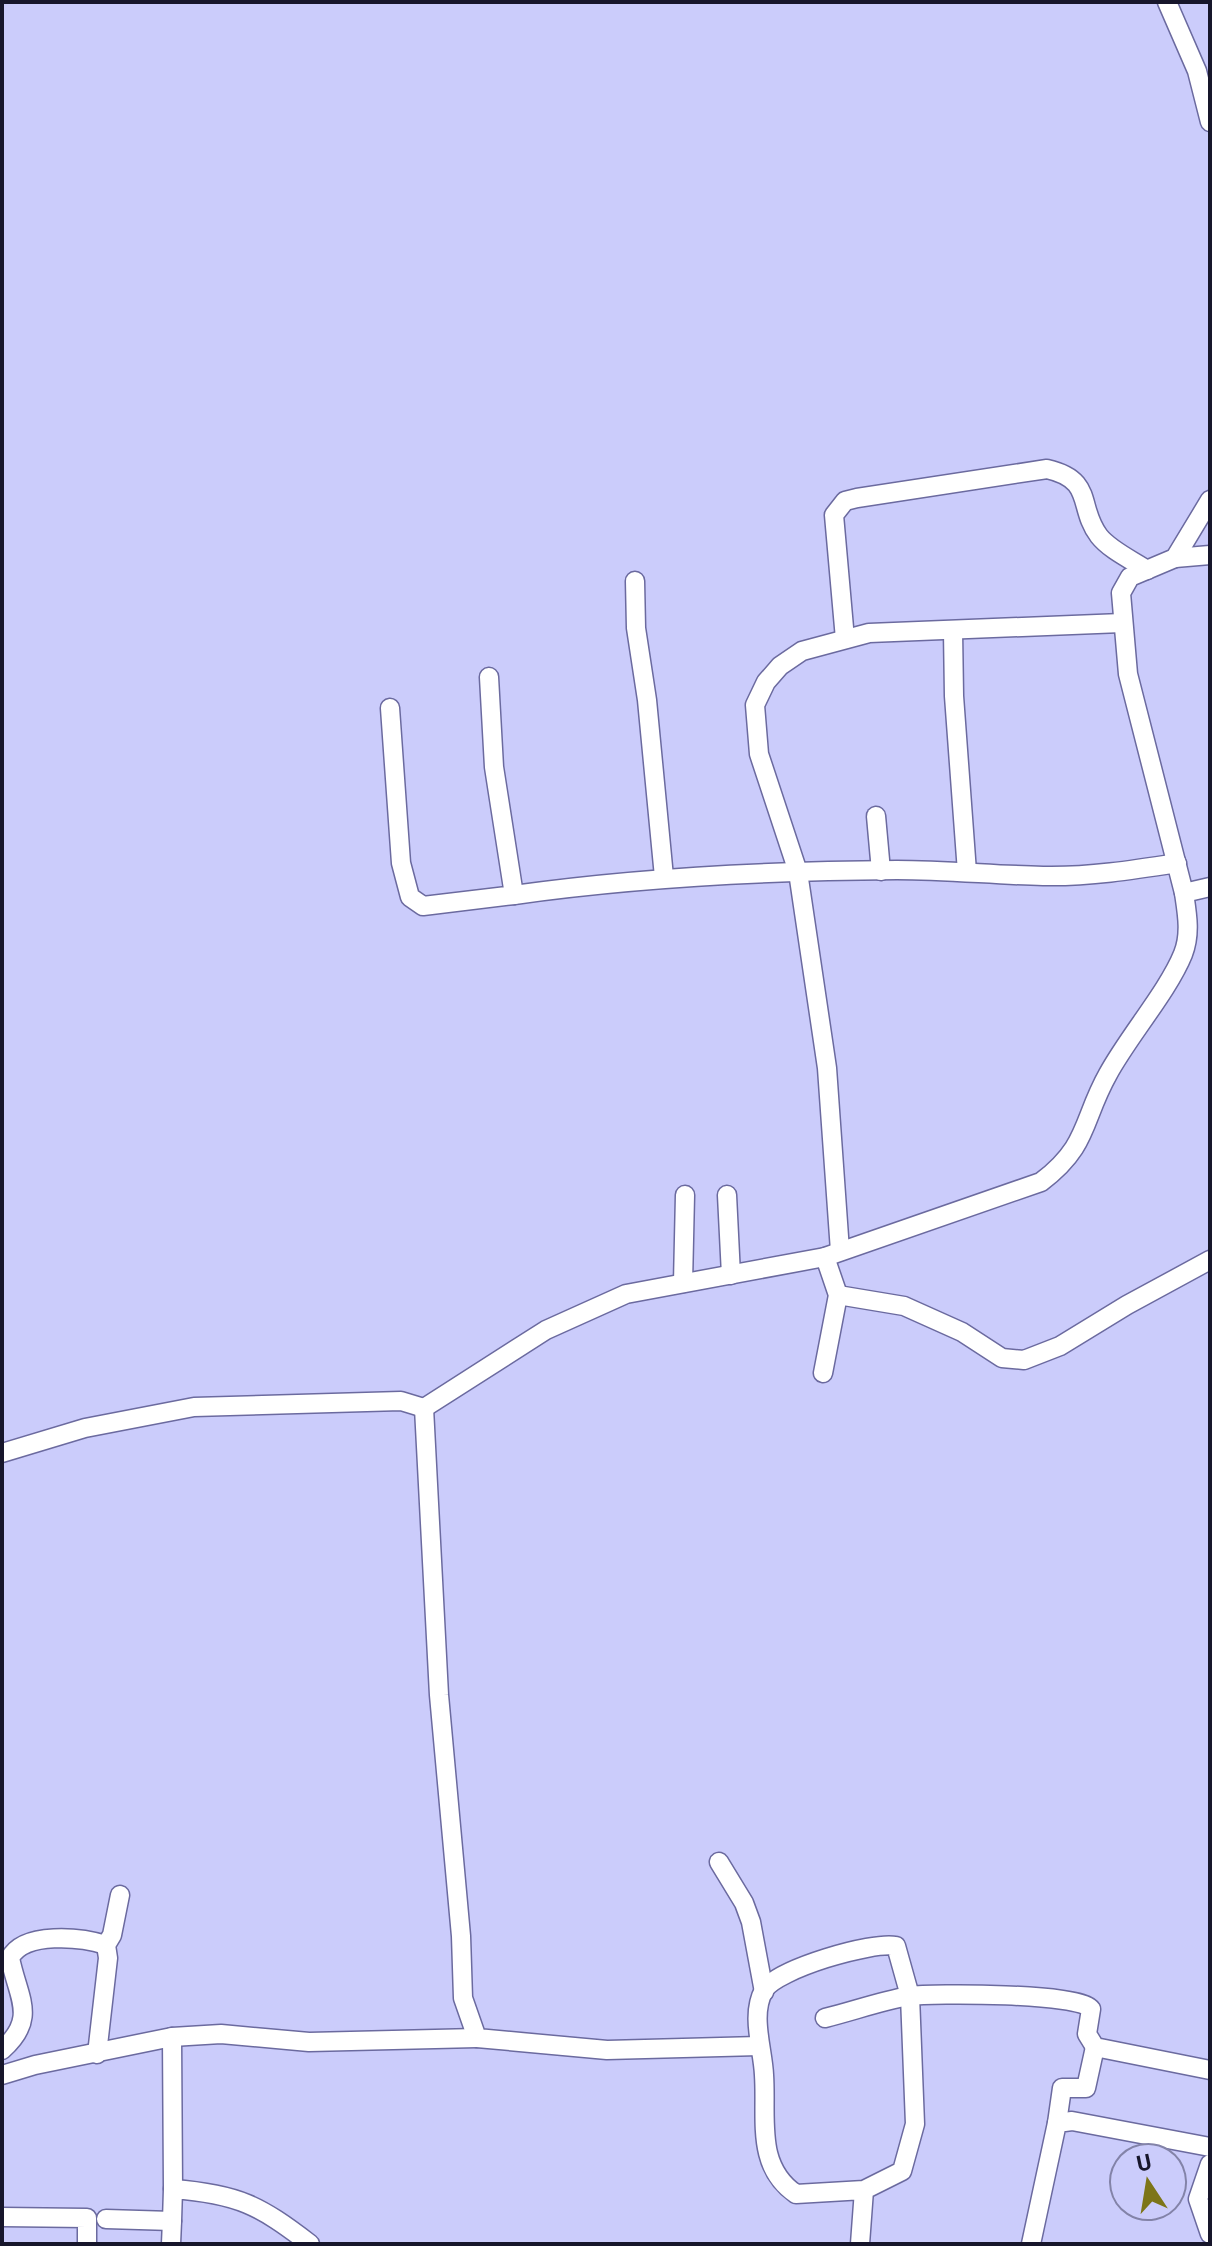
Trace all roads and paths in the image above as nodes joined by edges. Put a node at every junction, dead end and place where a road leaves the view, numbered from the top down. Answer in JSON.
{"nodes":[{"id":1,"x":1167,"y":2,"type":"edge"},
{"id":2,"x":1207,"y":90,"type":"edge"},
{"id":3,"x":1210,"y":122,"type":"edge"},
{"id":4,"x":1210,"y":500,"type":"edge"},
{"id":5,"x":1210,"y":555,"type":"edge"},
{"id":6,"x":1175,"y":558,"type":"junction"},
{"id":7,"x":1147,"y":570,"type":"junction"},
{"id":8,"x":635,"y":581,"type":"dead end"},
{"id":9,"x":1122,"y":623,"type":"junction"},
{"id":10,"x":953,"y":631,"type":"junction"},
{"id":11,"x":845,"y":639,"type":"junction"},
{"id":12,"x":489,"y":677,"type":"dead end"},
{"id":13,"x":390,"y":708,"type":"dead end"},
{"id":14,"x":876,"y":816,"type":"dead end"},
{"id":15,"x":1177,"y":863,"type":"junction"},
{"id":16,"x":881,"y":871,"type":"junction"},
{"id":17,"x":798,"y":872,"type":"junction"},
{"id":18,"x":967,"y":872,"type":"junction"},
{"id":19,"x":664,"y":877,"type":"junction"},
{"id":20,"x":1210,"y":887,"type":"edge"},
{"id":21,"x":1184,"y":893,"type":"junction"},
{"id":22,"x":514,"y":895,"type":"junction"},
{"id":23,"x":685,"y":1195,"type":"dead end"},
{"id":24,"x":727,"y":1195,"type":"dead end"},
{"id":25,"x":833,"y":1254,"type":"junction"},
{"id":26,"x":1210,"y":1260,"type":"edge"},
{"id":27,"x":731,"y":1275,"type":"junction"},
{"id":28,"x":683,"y":1283,"type":"junction"},
{"id":29,"x":838,"y":1295,"type":"junction"},
{"id":30,"x":823,"y":1373,"type":"dead end"},
{"id":31,"x":424,"y":1408,"type":"junction"},
{"id":32,"x":2,"y":1453,"type":"edge"},
{"id":33,"x":719,"y":1862,"type":"dead end"},
{"id":34,"x":120,"y":1895,"type":"dead end"},
{"id":35,"x":106,"y":1945,"type":"junction"},
{"id":36,"x":764,"y":1992,"type":"junction"},
{"id":37,"x":910,"y":1996,"type":"junction"},
{"id":38,"x":825,"y":2018,"type":"dead end"},
{"id":39,"x":172,"y":2037,"type":"junction"},
{"id":40,"x":477,"y":2038,"type":"junction"},
{"id":41,"x":759,"y":2046,"type":"junction"},
{"id":42,"x":1095,"y":2047,"type":"junction"},
{"id":43,"x":2,"y":2050,"type":"edge"},
{"id":44,"x":97,"y":2054,"type":"junction"},
{"id":45,"x":1210,"y":2070,"type":"edge"},
{"id":46,"x":2,"y":2075,"type":"edge"},
{"id":47,"x":1057,"y":2123,"type":"junction"},
{"id":48,"x":1210,"y":2147,"type":"edge"},
{"id":49,"x":1210,"y":2164,"type":"edge"},
{"id":50,"x":173,"y":2189,"type":"junction"},
{"id":51,"x":864,"y":2190,"type":"junction"},
{"id":52,"x":2,"y":2217,"type":"edge"},
{"id":53,"x":106,"y":2219,"type":"dead end"},
{"id":54,"x":172,"y":2221,"type":"junction"},
{"id":55,"x":1210,"y":2234,"type":"edge"},
{"id":56,"x":87,"y":2244,"type":"edge"},
{"id":57,"x":171,"y":2244,"type":"edge"},
{"id":58,"x":310,"y":2244,"type":"edge"},
{"id":59,"x":860,"y":2244,"type":"edge"},
{"id":60,"x":1031,"y":2244,"type":"edge"}],
"edges":[{"from":1,"to":2,"type":"street"},
{"from":2,"to":3,"type":"street"},
{"from":4,"to":6,"type":"street"},
{"from":5,"to":6,"type":"street"},
{"from":6,"to":7,"type":"street"},
{"from":7,"to":9,"type":"street"},
{"from":7,"to":11,"type":"street"},
{"from":8,"to":19,"type":"street"},
{"from":9,"to":10,"type":"street"},
{"from":9,"to":15,"type":"street"},
{"from":10,"to":11,"type":"street"},
{"from":10,"to":18,"type":"street"},
{"from":11,"to":17,"type":"street"},
{"from":12,"to":22,"type":"street"},
{"from":13,"to":22,"type":"street"},
{"from":14,"to":16,"type":"street"},
{"from":15,"to":18,"type":"street"},
{"from":15,"to":21,"type":"street"},
{"from":16,"to":17,"type":"street"},
{"from":16,"to":18,"type":"street"},
{"from":17,"to":19,"type":"street"},
{"from":17,"to":25,"type":"street"},
{"from":19,"to":22,"type":"street"},
{"from":20,"to":21,"type":"street"},
{"from":21,"to":25,"type":"street"},
{"from":23,"to":28,"type":"street"},
{"from":24,"to":27,"type":"street"},
{"from":25,"to":27,"type":"street"},
{"from":25,"to":29,"type":"street"},
{"from":26,"to":29,"type":"street"},
{"from":27,"to":28,"type":"street"},
{"from":28,"to":31,"type":"street"},
{"from":29,"to":30,"type":"street"},
{"from":31,"to":32,"type":"street"},
{"from":31,"to":40,"type":"street"},
{"from":33,"to":36,"type":"street"},
{"from":34,"to":35,"type":"street"},
{"from":35,"to":43,"type":"street"},
{"from":35,"to":44,"type":"street"},
{"from":36,"to":37,"type":"street"},
{"from":36,"to":41,"type":"street"},
{"from":37,"to":38,"type":"street"},
{"from":37,"to":42,"type":"street"},
{"from":37,"to":51,"type":"street"},
{"from":39,"to":40,"type":"street"},
{"from":39,"to":44,"type":"street"},
{"from":39,"to":50,"type":"street"},
{"from":40,"to":41,"type":"street"},
{"from":41,"to":51,"type":"street"},
{"from":42,"to":45,"type":"street"},
{"from":42,"to":47,"type":"street"},
{"from":44,"to":46,"type":"street"},
{"from":47,"to":48,"type":"street"},
{"from":47,"to":60,"type":"street"},
{"from":49,"to":55,"type":"street"},
{"from":50,"to":54,"type":"street"},
{"from":50,"to":58,"type":"street"},
{"from":51,"to":59,"type":"street"},
{"from":52,"to":56,"type":"street"},
{"from":53,"to":54,"type":"street"},
{"from":54,"to":57,"type":"street"}]}
